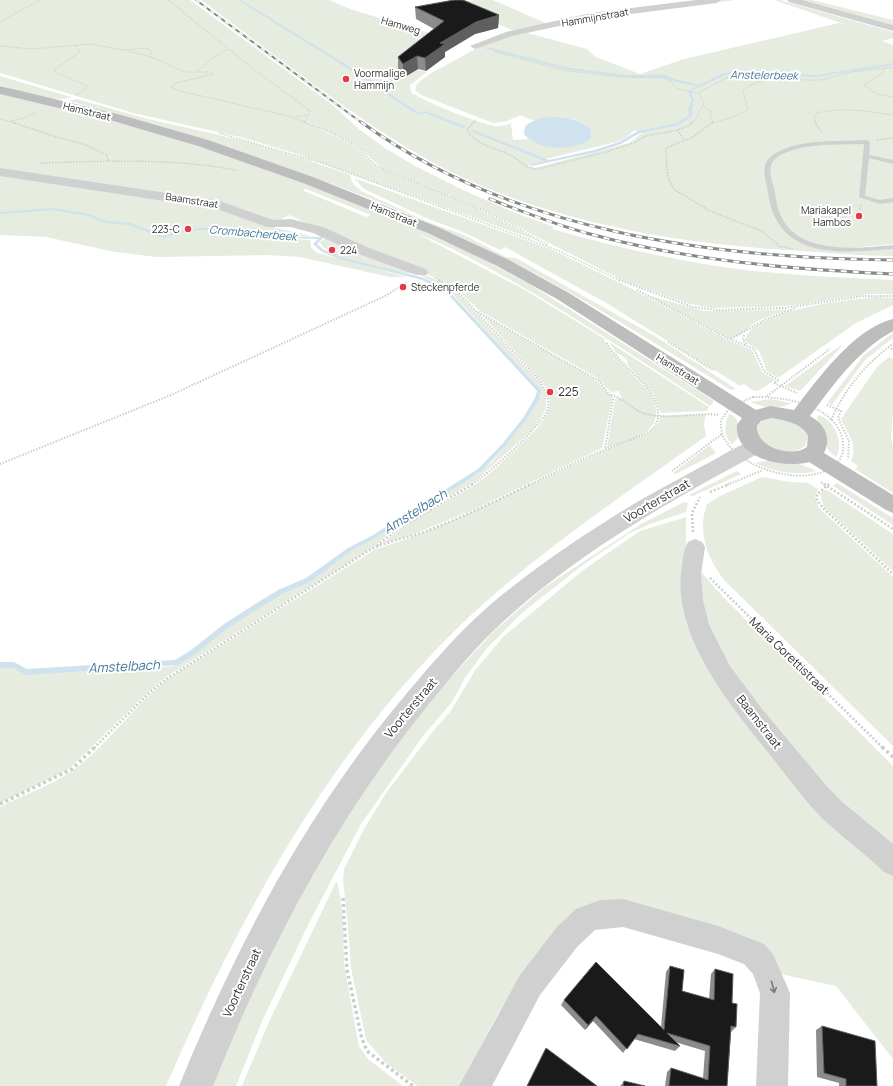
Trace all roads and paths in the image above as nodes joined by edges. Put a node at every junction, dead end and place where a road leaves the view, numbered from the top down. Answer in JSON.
{"nodes":[{"id":1,"x":40,"y":0,"type":"edge"},
{"id":2,"x":168,"y":0,"type":"edge"},
{"id":3,"x":328,"y":0,"type":"edge"},
{"id":4,"x":717,"y":0,"type":"edge"},
{"id":5,"x":792,"y":0,"type":"edge"},
{"id":6,"x":0,"y":22,"type":"edge"},
{"id":7,"x":893,"y":28,"type":"edge"},
{"id":8,"x":430,"y":34,"type":"edge"},
{"id":9,"x":75,"y":45,"type":"junction"},
{"id":10,"x":0,"y":46,"type":"edge"},
{"id":11,"x":475,"y":46,"type":"joint"},
{"id":12,"x":228,"y":49,"type":"junction"},
{"id":13,"x":125,"y":50,"type":"junction"},
{"id":14,"x":151,"y":57,"type":"junction"},
{"id":15,"x":893,"y":67,"type":"edge"},
{"id":16,"x":885,"y":68,"type":"junction"},
{"id":17,"x":198,"y":72,"type":"junction"},
{"id":18,"x":763,"y":80,"type":"junction"},
{"id":19,"x":0,"y":90,"type":"edge"},
{"id":20,"x":697,"y":93,"type":"junction"},
{"id":21,"x":892,"y":97,"type":"edge"},
{"id":22,"x":56,"y":103,"type":"junction"},
{"id":23,"x":702,"y":106,"type":"junction"},
{"id":24,"x":307,"y":115,"type":"junction"},
{"id":25,"x":893,"y":115,"type":"edge"},
{"id":26,"x":292,"y":117,"type":"junction"},
{"id":27,"x":0,"y":118,"type":"edge"},
{"id":28,"x":476,"y":119,"type":"dead end"},
{"id":29,"x":305,"y":122,"type":"junction"},
{"id":30,"x":712,"y":122,"type":"junction"},
{"id":31,"x":678,"y":130,"type":"junction"},
{"id":32,"x":893,"y":138,"type":"edge"},
{"id":33,"x":684,"y":140,"type":"junction"},
{"id":34,"x":867,"y":142,"type":"junction"},
{"id":35,"x":834,"y":144,"type":"junction"},
{"id":36,"x":866,"y":156,"type":"junction"},
{"id":37,"x":108,"y":161,"type":"junction"},
{"id":38,"x":893,"y":162,"type":"edge"},
{"id":39,"x":35,"y":164,"type":"dead end"},
{"id":40,"x":237,"y":170,"type":"dead end"},
{"id":41,"x":0,"y":172,"type":"edge"},
{"id":42,"x":354,"y":175,"type":"dead end"},
{"id":43,"x":893,"y":200,"type":"edge"},
{"id":44,"x":813,"y":244,"type":"junction"},
{"id":45,"x":893,"y":247,"type":"edge"},
{"id":46,"x":557,"y":250,"type":"junction"},
{"id":47,"x":421,"y":272,"type":"joint"},
{"id":48,"x":405,"y":284,"type":"dead end"},
{"id":49,"x":629,"y":285,"type":"junction"},
{"id":50,"x":893,"y":296,"type":"edge"},
{"id":51,"x":800,"y":307,"type":"junction"},
{"id":52,"x":476,"y":311,"type":"junction"},
{"id":53,"x":893,"y":324,"type":"edge"},
{"id":54,"x":744,"y":335,"type":"junction"},
{"id":55,"x":730,"y":340,"type":"junction"},
{"id":56,"x":608,"y":341,"type":"dead end"},
{"id":57,"x":893,"y":344,"type":"edge"},
{"id":58,"x":747,"y":346,"type":"junction"},
{"id":59,"x":888,"y":347,"type":"junction"},
{"id":60,"x":893,"y":350,"type":"edge"},
{"id":61,"x":611,"y":395,"type":"junction"},
{"id":62,"x":753,"y":398,"type":"dead end"},
{"id":63,"x":659,"y":415,"type":"junction"},
{"id":64,"x":724,"y":416,"type":"dead end"},
{"id":65,"x":754,"y":417,"type":"junction"},
{"id":66,"x":798,"y":418,"type":"junction"},
{"id":67,"x":831,"y":420,"type":"dead end"},
{"id":68,"x":756,"y":446,"type":"junction"},
{"id":69,"x":604,"y":449,"type":"junction"},
{"id":70,"x":811,"y":454,"type":"junction"},
{"id":71,"x":0,"y":464,"type":"edge"},
{"id":72,"x":763,"y":470,"type":"dead end"},
{"id":73,"x":811,"y":475,"type":"dead end"},
{"id":74,"x":708,"y":493,"type":"dead end"},
{"id":75,"x":701,"y":496,"type":"dead end"},
{"id":76,"x":893,"y":505,"type":"edge"},
{"id":77,"x":893,"y":530,"type":"edge"},
{"id":78,"x":377,"y":546,"type":"junction"},
{"id":79,"x":695,"y":547,"type":"junction"},
{"id":80,"x":893,"y":757,"type":"edge"},
{"id":81,"x":0,"y":804,"type":"edge"},
{"id":82,"x":893,"y":863,"type":"edge"},
{"id":83,"x":343,"y":898,"type":"dead end"},
{"id":84,"x":196,"y":1086,"type":"edge"},
{"id":85,"x":413,"y":1086,"type":"edge"},
{"id":86,"x":475,"y":1086,"type":"edge"},
{"id":87,"x":772,"y":1086,"type":"edge"}],
"edges":[{"from":1,"to":6,"type":"path"},
{"from":2,"to":12,"type":"path"},
{"from":3,"to":8,"type":"path","name":"Hamweg"},
{"from":4,"to":11,"type":"street","name":"Hammijnstraat"},
{"from":5,"to":7,"type":"street"},
{"from":9,"to":10,"type":"path"},
{"from":9,"to":13,"type":"path"},
{"from":9,"to":22,"type":"path"},
{"from":11,"to":20,"type":"path"},
{"from":12,"to":17,"type":"path"},
{"from":12,"to":24,"type":"path"},
{"from":13,"to":14,"type":"path"},
{"from":13,"to":14,"type":"path"},
{"from":14,"to":17,"type":"path"},
{"from":15,"to":16,"type":"path"},
{"from":16,"to":18,"type":"path"},
{"from":16,"to":21,"type":"path"},
{"from":17,"to":26,"type":"path"},
{"from":18,"to":20,"type":"path"},
{"from":18,"to":30,"type":"path"},
{"from":19,"to":22,"type":"main road","name":"Hamstraat"},
{"from":20,"to":23,"type":"path"},
{"from":22,"to":65,"type":"main road","name":"Hamstraat"},
{"from":23,"to":30,"type":"path"},
{"from":23,"to":31,"type":"path"},
{"from":24,"to":26,"type":"path"},
{"from":24,"to":29,"type":"path"},
{"from":25,"to":35,"type":"path"},
{"from":26,"to":29,"type":"path"},
{"from":27,"to":37,"type":"path"},
{"from":28,"to":31,"type":"path"},
{"from":29,"to":46,"type":"path"},
{"from":30,"to":33,"type":"path"},
{"from":31,"to":33,"type":"path"},
{"from":32,"to":34,"type":"path"},
{"from":33,"to":44,"type":"path"},
{"from":34,"to":35,"type":"lane"},
{"from":34,"to":36,"type":"lane"},
{"from":35,"to":44,"type":"lane"},
{"from":36,"to":38,"type":"lane"},
{"from":36,"to":43,"type":"lane"},
{"from":37,"to":39,"type":"path"},
{"from":37,"to":40,"type":"path"},
{"from":41,"to":47,"type":"street","name":"Baamstraat"},
{"from":42,"to":46,"type":"path"},
{"from":44,"to":45,"type":"lane"},
{"from":46,"to":49,"type":"path"},
{"from":47,"to":52,"type":"path"},
{"from":48,"to":71,"type":"path"},
{"from":49,"to":51,"type":"path"},
{"from":49,"to":55,"type":"path"},
{"from":50,"to":51,"type":"path"},
{"from":51,"to":54,"type":"path"},
{"from":52,"to":61,"type":"path"},
{"from":52,"to":78,"type":"path"},
{"from":53,"to":66,"type":"main road"},
{"from":54,"to":55,"type":"path"},
{"from":54,"to":58,"type":"path"},
{"from":55,"to":58,"type":"path"},
{"from":56,"to":63,"type":"path"},
{"from":57,"to":59,"type":"path"},
{"from":58,"to":62,"type":"path"},
{"from":59,"to":60,"type":"path"},
{"from":59,"to":67,"type":"path"},
{"from":61,"to":63,"type":"path"},
{"from":61,"to":69,"type":"path"},
{"from":63,"to":64,"type":"path"},
{"from":63,"to":69,"type":"path"},
{"from":65,"to":66,"type":"main road"},
{"from":65,"to":68,"type":"main road"},
{"from":66,"to":70,"type":"main road"},
{"from":68,"to":70,"type":"main road"},
{"from":68,"to":84,"type":"street","name":"Voorterstraat"},
{"from":69,"to":78,"type":"path"},
{"from":70,"to":76,"type":"main road"},
{"from":72,"to":74,"type":"path"},
{"from":73,"to":77,"type":"path"},
{"from":75,"to":79,"type":"path","name":"Maria Gorettistraat"},
{"from":78,"to":81,"type":"path"},
{"from":79,"to":80,"type":"path","name":"Maria Gorettistraat"},
{"from":79,"to":82,"type":"street","name":"Baamstraat"},
{"from":83,"to":85,"type":"path"},
{"from":86,"to":87,"type":"street","one_way":true}]}
